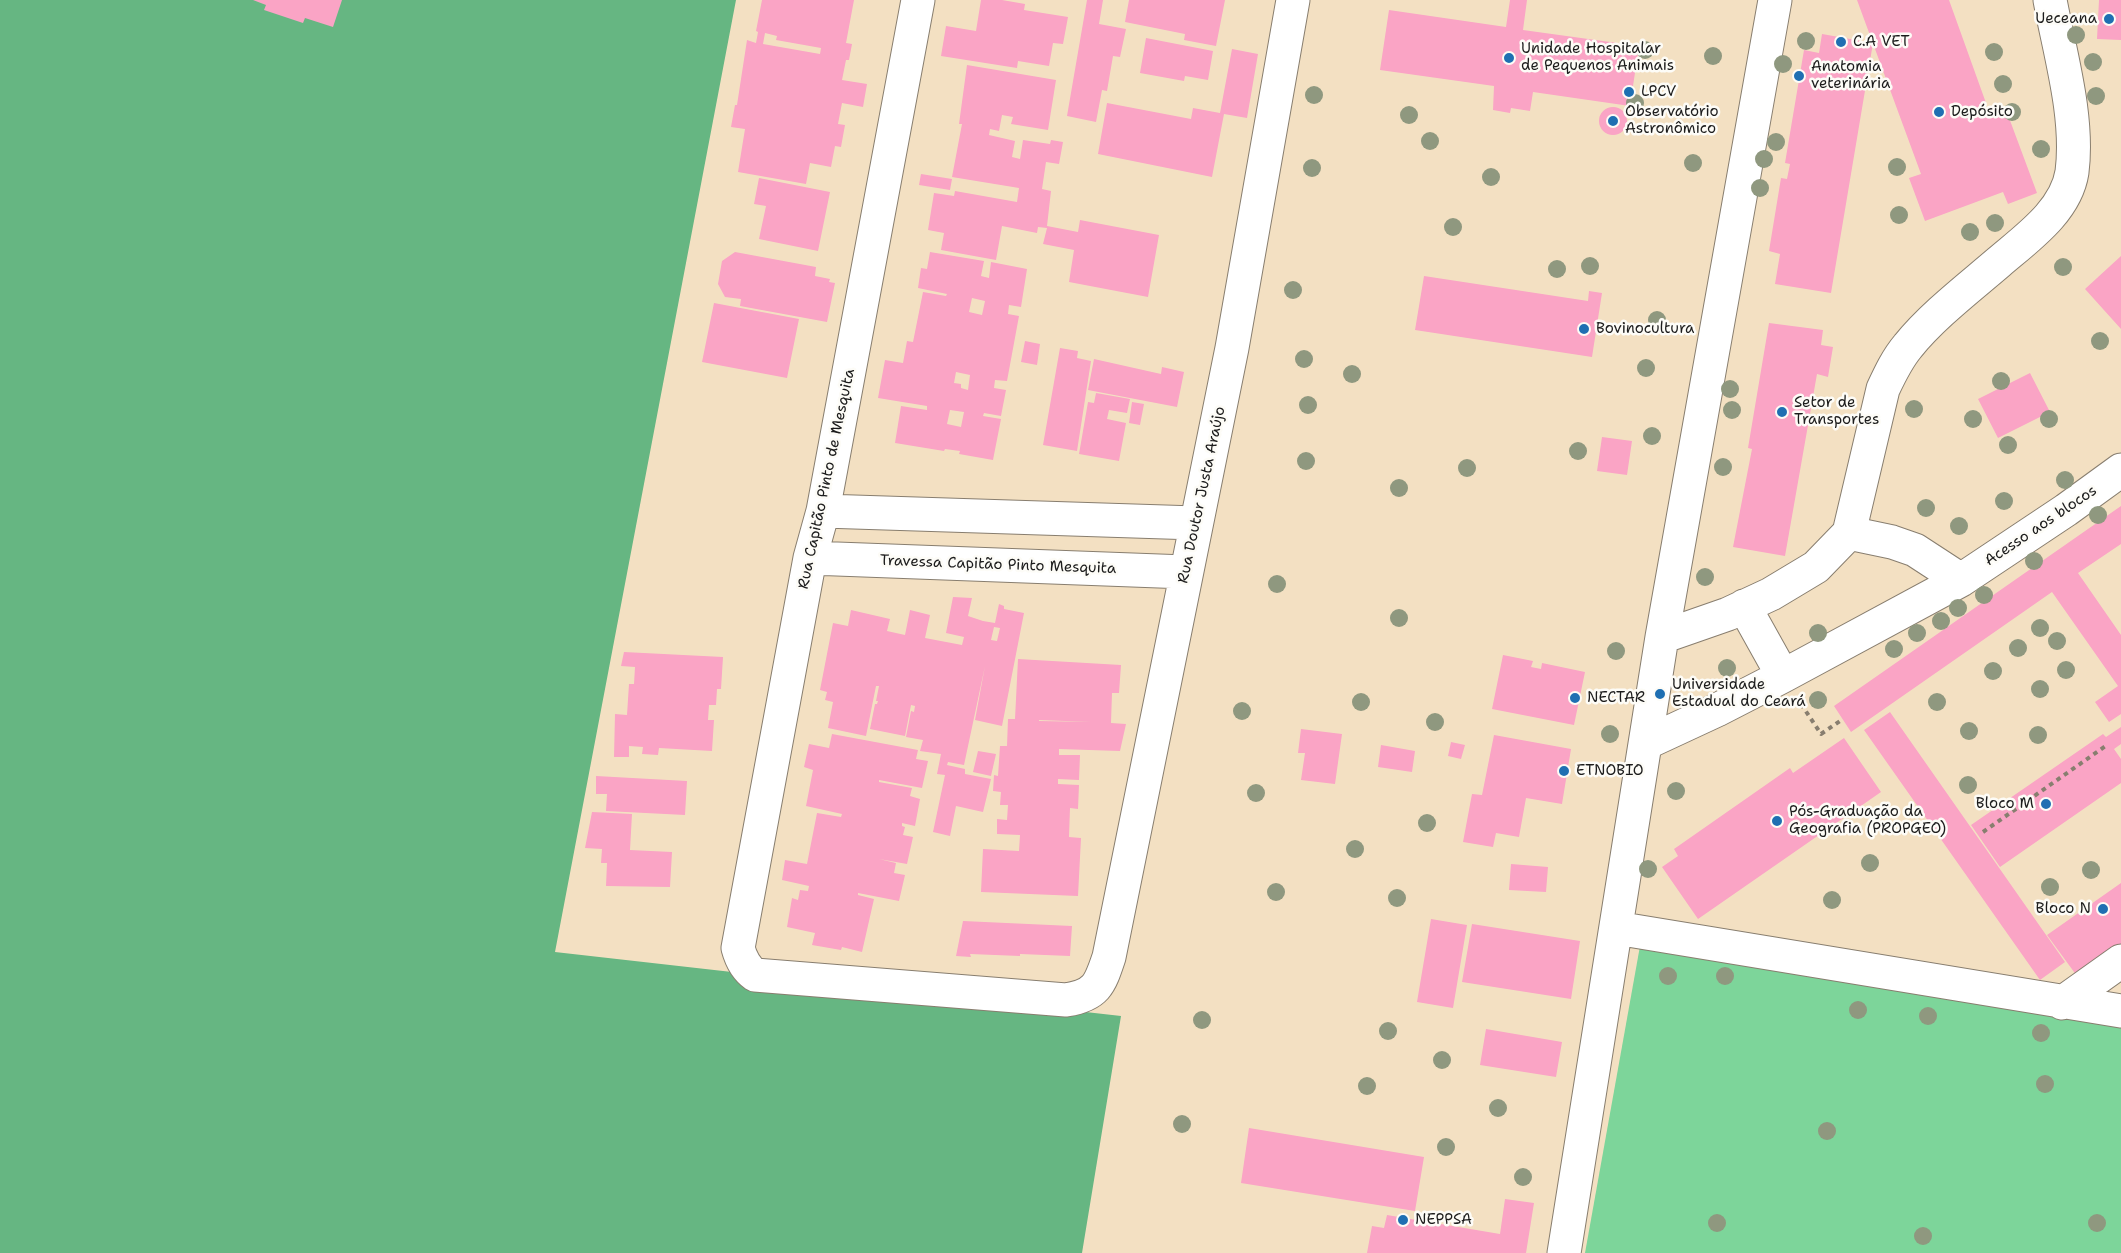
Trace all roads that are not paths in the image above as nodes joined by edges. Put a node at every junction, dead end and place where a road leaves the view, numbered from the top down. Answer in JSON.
{"nodes":[{"id":1,"x":918,"y":0,"type":"edge"},
{"id":2,"x":1293,"y":0,"type":"edge"},
{"id":3,"x":1775,"y":0,"type":"edge"},
{"id":4,"x":2050,"y":0,"type":"edge"},
{"id":5,"x":2121,"y":470,"type":"edge"},
{"id":6,"x":823,"y":511,"type":"junction"},
{"id":7,"x":1196,"y":523,"type":"junction"},
{"id":8,"x":1849,"y":533,"type":"junction"},
{"id":9,"x":810,"y":558,"type":"junction"},
{"id":10,"x":1186,"y":572,"type":"junction"},
{"id":11,"x":1961,"y":580,"type":"junction"},
{"id":12,"x":1744,"y":606,"type":"junction"},
{"id":13,"x":1662,"y":637,"type":"junction"},
{"id":14,"x":1783,"y":676,"type":"junction"},
{"id":15,"x":1646,"y":743,"type":"junction"},
{"id":16,"x":1616,"y":928,"type":"junction"},
{"id":17,"x":2121,"y":961,"type":"edge"},
{"id":18,"x":1097,"y":987,"type":"joint"},
{"id":19,"x":2062,"y":1003,"type":"junction"},
{"id":20,"x":2121,"y":1011,"type":"edge"},
{"id":21,"x":1564,"y":1253,"type":"edge"}],
"edges":[{"from":1,"to":6,"type":"street","name":"Rua Capitão Pinto de Mesquita"},
{"from":2,"to":7,"type":"street","name":"Rua Doutor Justa Araújo"},
{"from":3,"to":13,"type":"street"},
{"from":4,"to":8,"type":"street"},
{"from":5,"to":11,"type":"street","name":"Acesso aos blocos"},
{"from":6,"to":7,"type":"street"},
{"from":6,"to":9,"type":"street","name":"Rua Capitão Pinto de Mesquita"},
{"from":7,"to":10,"type":"street","name":"Rua Doutor Justa Araújo"},
{"from":8,"to":11,"type":"street"},
{"from":8,"to":12,"type":"street"},
{"from":9,"to":10,"type":"street","name":"Travessa Capitão Pinto Mesquita"},
{"from":9,"to":18,"type":"street","name":"Rua Capitão Pinto de Mesquita"},
{"from":10,"to":18,"type":"street","name":"Rua Doutor Justa Araújo"},
{"from":11,"to":14,"type":"street","name":"Acesso aos blocos"},
{"from":12,"to":13,"type":"street"},
{"from":12,"to":14,"type":"street"},
{"from":13,"to":15,"type":"street"},
{"from":14,"to":15,"type":"street","name":"Acesso aos blocos"},
{"from":15,"to":16,"type":"street"},
{"from":16,"to":19,"type":"street"},
{"from":16,"to":21,"type":"street"},
{"from":17,"to":19,"type":"street"},
{"from":19,"to":20,"type":"street"}]}
